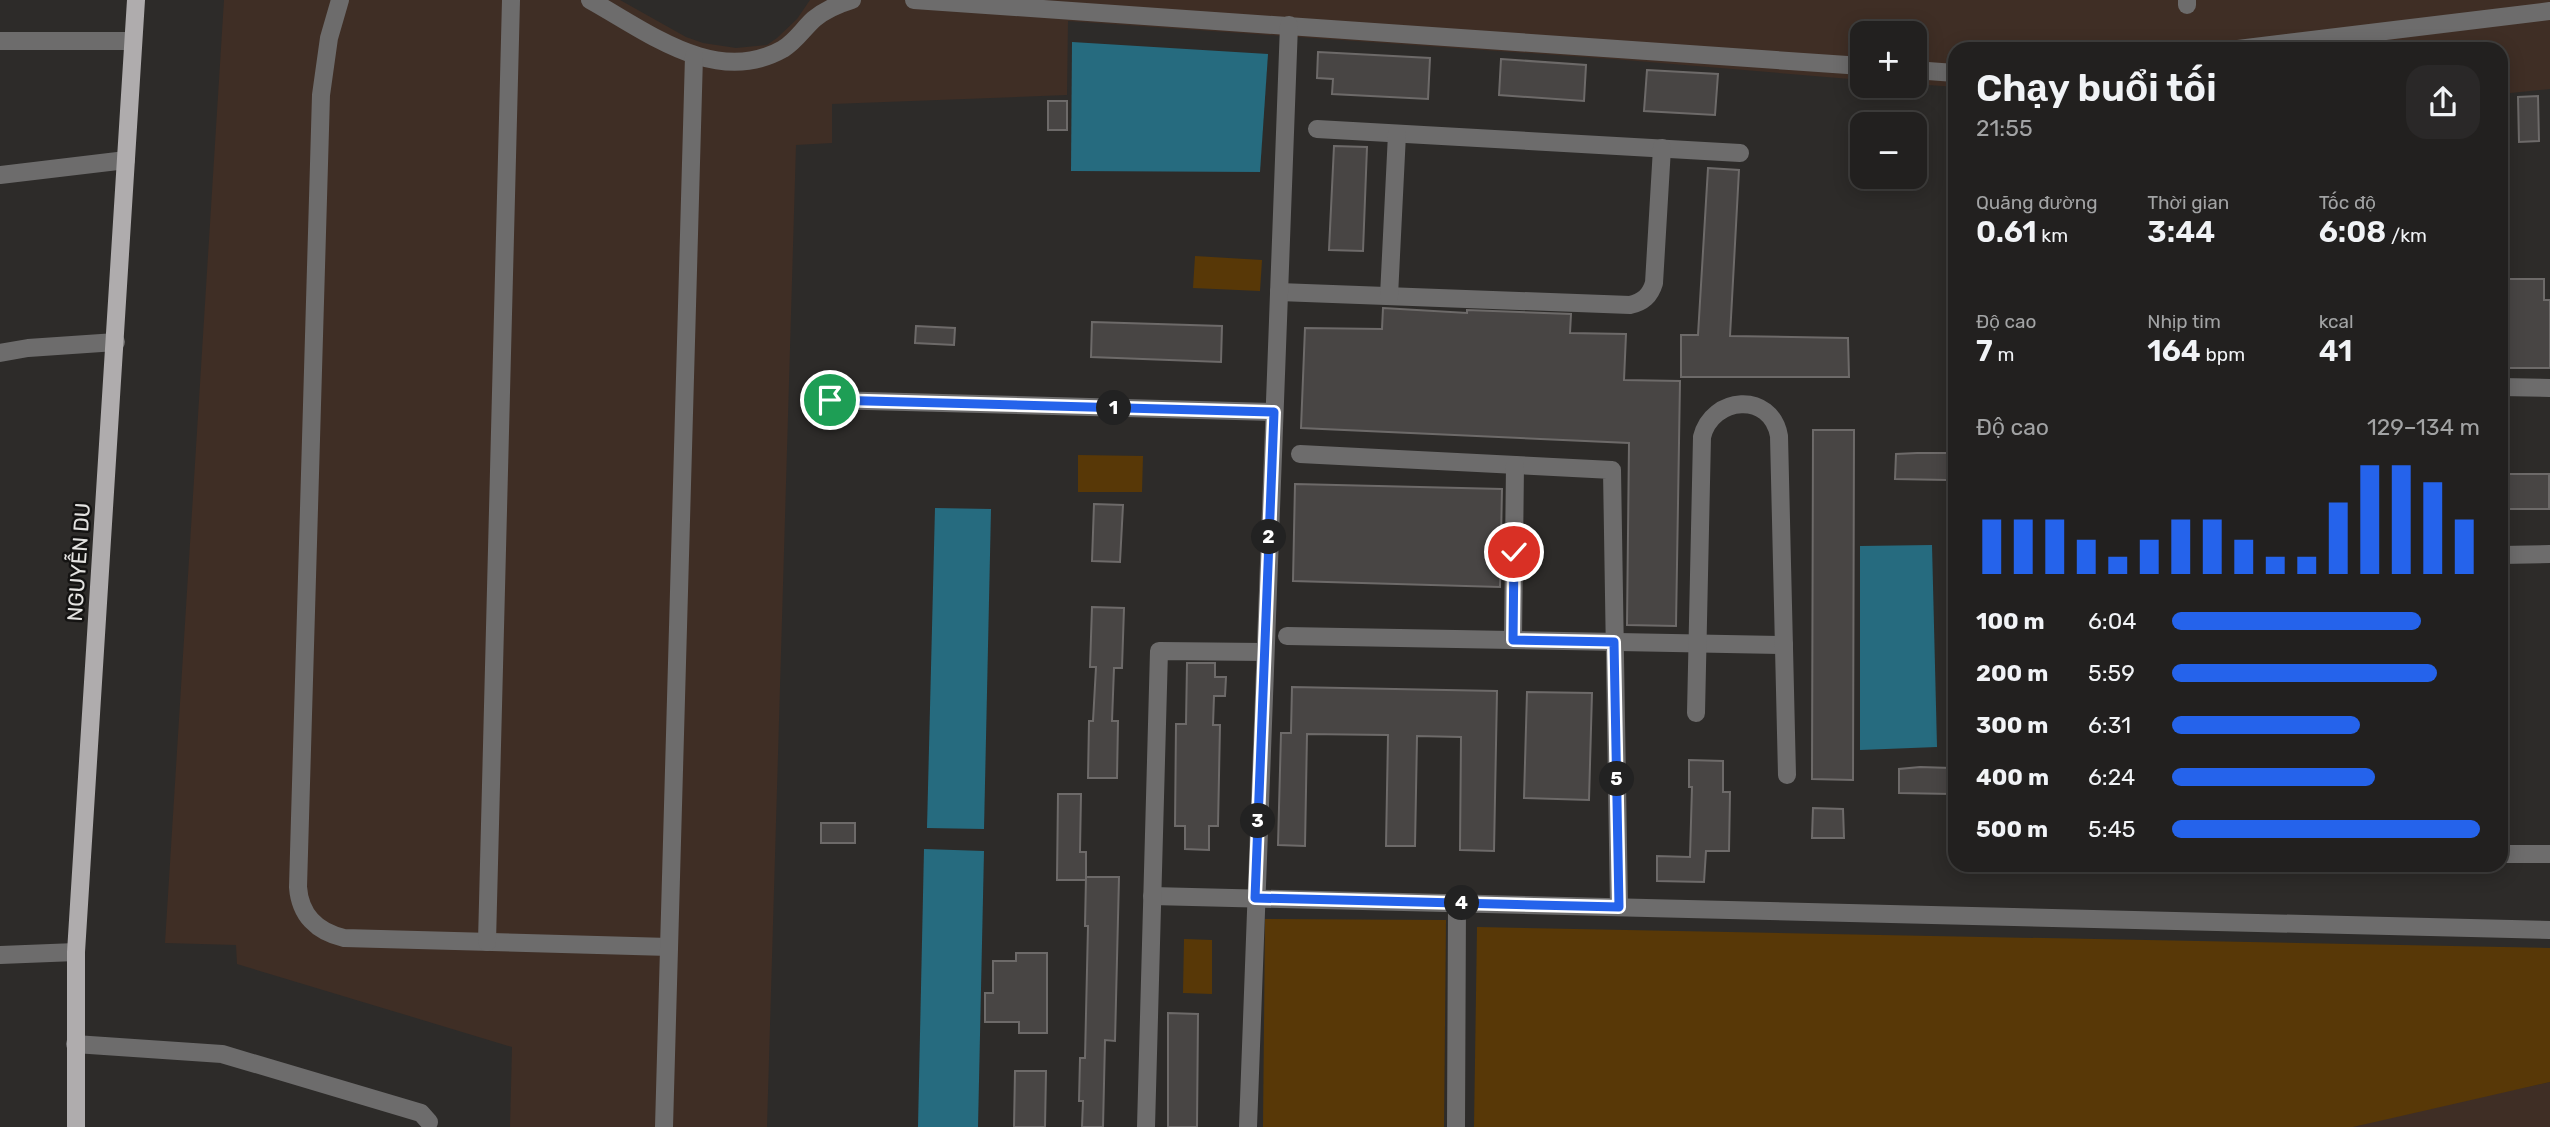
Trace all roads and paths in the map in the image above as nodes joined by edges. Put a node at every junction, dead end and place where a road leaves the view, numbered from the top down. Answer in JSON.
{"nodes":[{"id":1,"x":136,"y":0,"type":"edge"},
{"id":2,"x":340,"y":0,"type":"edge"},
{"id":3,"x":511,"y":0,"type":"edge"},
{"id":4,"x":590,"y":0,"type":"edge"},
{"id":5,"x":852,"y":0,"type":"edge"},
{"id":6,"x":914,"y":0,"type":"edge"},
{"id":7,"x":2550,"y":11,"type":"edge"},
{"id":8,"x":1289,"y":25,"type":"junction"},
{"id":9,"x":0,"y":41,"type":"edge"},
{"id":10,"x":133,"y":41,"type":"junction"},
{"id":11,"x":2295,"y":42,"type":"edge"},
{"id":12,"x":694,"y":56,"type":"junction"},
{"id":13,"x":1850,"y":65,"type":"edge"},
{"id":14,"x":1927,"y":72,"type":"edge"},
{"id":15,"x":1948,"y":73,"type":"edge"},
{"id":16,"x":1317,"y":129,"type":"dead end"},
{"id":17,"x":1397,"y":134,"type":"junction"},
{"id":18,"x":1662,"y":148,"type":"junction"},
{"id":19,"x":1740,"y":153,"type":"dead end"},
{"id":20,"x":127,"y":160,"type":"junction"},
{"id":21,"x":0,"y":175,"type":"edge"},
{"id":22,"x":1279,"y":292,"type":"junction"},
{"id":23,"x":1389,"y":296,"type":"junction"},
{"id":24,"x":116,"y":342,"type":"junction"},
{"id":25,"x":0,"y":353,"type":"edge"},
{"id":26,"x":2508,"y":387,"type":"edge"},
{"id":27,"x":2550,"y":388,"type":"edge"},
{"id":28,"x":830,"y":400,"type":"dead end"},
{"id":29,"x":1274,"y":412,"type":"junction"},
{"id":30,"x":1300,"y":454,"type":"dead end"},
{"id":31,"x":1515,"y":465,"type":"junction"},
{"id":32,"x":2550,"y":554,"type":"edge"},
{"id":33,"x":2508,"y":555,"type":"edge"},
{"id":34,"x":1287,"y":636,"type":"dead end"},
{"id":35,"x":1513,"y":640,"type":"junction"},
{"id":36,"x":1614,"y":642,"type":"junction"},
{"id":37,"x":1698,"y":643,"type":"junction"},
{"id":38,"x":1784,"y":645,"type":"junction"},
{"id":39,"x":1265,"y":652,"type":"junction"},
{"id":40,"x":1696,"y":713,"type":"dead end"},
{"id":41,"x":1787,"y":775,"type":"dead end"},
{"id":42,"x":2508,"y":854,"type":"edge"},
{"id":43,"x":2550,"y":854,"type":"edge"},
{"id":44,"x":1153,"y":896,"type":"junction"},
{"id":45,"x":1255,"y":898,"type":"junction"},
{"id":46,"x":1457,"y":903,"type":"junction"},
{"id":47,"x":1619,"y":907,"type":"junction"},
{"id":48,"x":2550,"y":930,"type":"edge"},
{"id":49,"x":487,"y":942,"type":"junction"},
{"id":50,"x":670,"y":947,"type":"junction"},
{"id":51,"x":76,"y":952,"type":"junction"},
{"id":52,"x":0,"y":955,"type":"edge"},
{"id":53,"x":75,"y":1044,"type":"junction"},
{"id":54,"x":429,"y":1122,"type":"dead end"},
{"id":55,"x":76,"y":1127,"type":"edge"},
{"id":56,"x":664,"y":1127,"type":"edge"},
{"id":57,"x":1146,"y":1127,"type":"edge"},
{"id":58,"x":1248,"y":1127,"type":"edge"},
{"id":59,"x":1456,"y":1127,"type":"edge"}],
"edges":[{"from":1,"to":10,"type":"main road","name":"NGUYỄN DU"},
{"from":2,"to":49,"type":"street"},
{"from":3,"to":49,"type":"street"},
{"from":4,"to":12,"type":"street"},
{"from":5,"to":12,"type":"street"},
{"from":6,"to":8,"type":"street"},
{"from":7,"to":11,"type":"street"},
{"from":8,"to":13,"type":"street"},
{"from":8,"to":22,"type":"street"},
{"from":9,"to":10,"type":"street"},
{"from":10,"to":20,"type":"main road","name":"NGUYỄN DU"},
{"from":12,"to":50,"type":"street"},
{"from":14,"to":15,"type":"street"},
{"from":16,"to":17,"type":"street"},
{"from":17,"to":18,"type":"street"},
{"from":17,"to":23,"type":"street"},
{"from":18,"to":19,"type":"street"},
{"from":18,"to":23,"type":"street"},
{"from":20,"to":21,"type":"street"},
{"from":20,"to":24,"type":"main road","name":"NGUYỄN DU"},
{"from":22,"to":23,"type":"street"},
{"from":22,"to":29,"type":"street"},
{"from":24,"to":25,"type":"street"},
{"from":24,"to":51,"type":"main road","name":"NGUYỄN DU"},
{"from":26,"to":27,"type":"street"},
{"from":28,"to":29,"type":"street"},
{"from":29,"to":39,"type":"street"},
{"from":30,"to":31,"type":"street"},
{"from":31,"to":35,"type":"street"},
{"from":31,"to":36,"type":"street"},
{"from":32,"to":33,"type":"street"},
{"from":34,"to":35,"type":"street"},
{"from":35,"to":36,"type":"street"},
{"from":36,"to":37,"type":"street"},
{"from":36,"to":47,"type":"street"},
{"from":37,"to":38,"type":"street"},
{"from":37,"to":38,"type":"street"},
{"from":37,"to":40,"type":"street"},
{"from":38,"to":41,"type":"street"},
{"from":39,"to":44,"type":"street"},
{"from":39,"to":45,"type":"street"},
{"from":42,"to":43,"type":"street"},
{"from":44,"to":45,"type":"street"},
{"from":44,"to":57,"type":"street"},
{"from":45,"to":46,"type":"street"},
{"from":45,"to":58,"type":"street"},
{"from":46,"to":47,"type":"street"},
{"from":46,"to":59,"type":"street"},
{"from":47,"to":48,"type":"street"},
{"from":49,"to":50,"type":"street"},
{"from":50,"to":56,"type":"street"},
{"from":51,"to":52,"type":"street"},
{"from":51,"to":53,"type":"main road","name":"NGUYỄN DU"},
{"from":53,"to":54,"type":"street"},
{"from":53,"to":55,"type":"main road","name":"NGUYỄN DU"}]}
